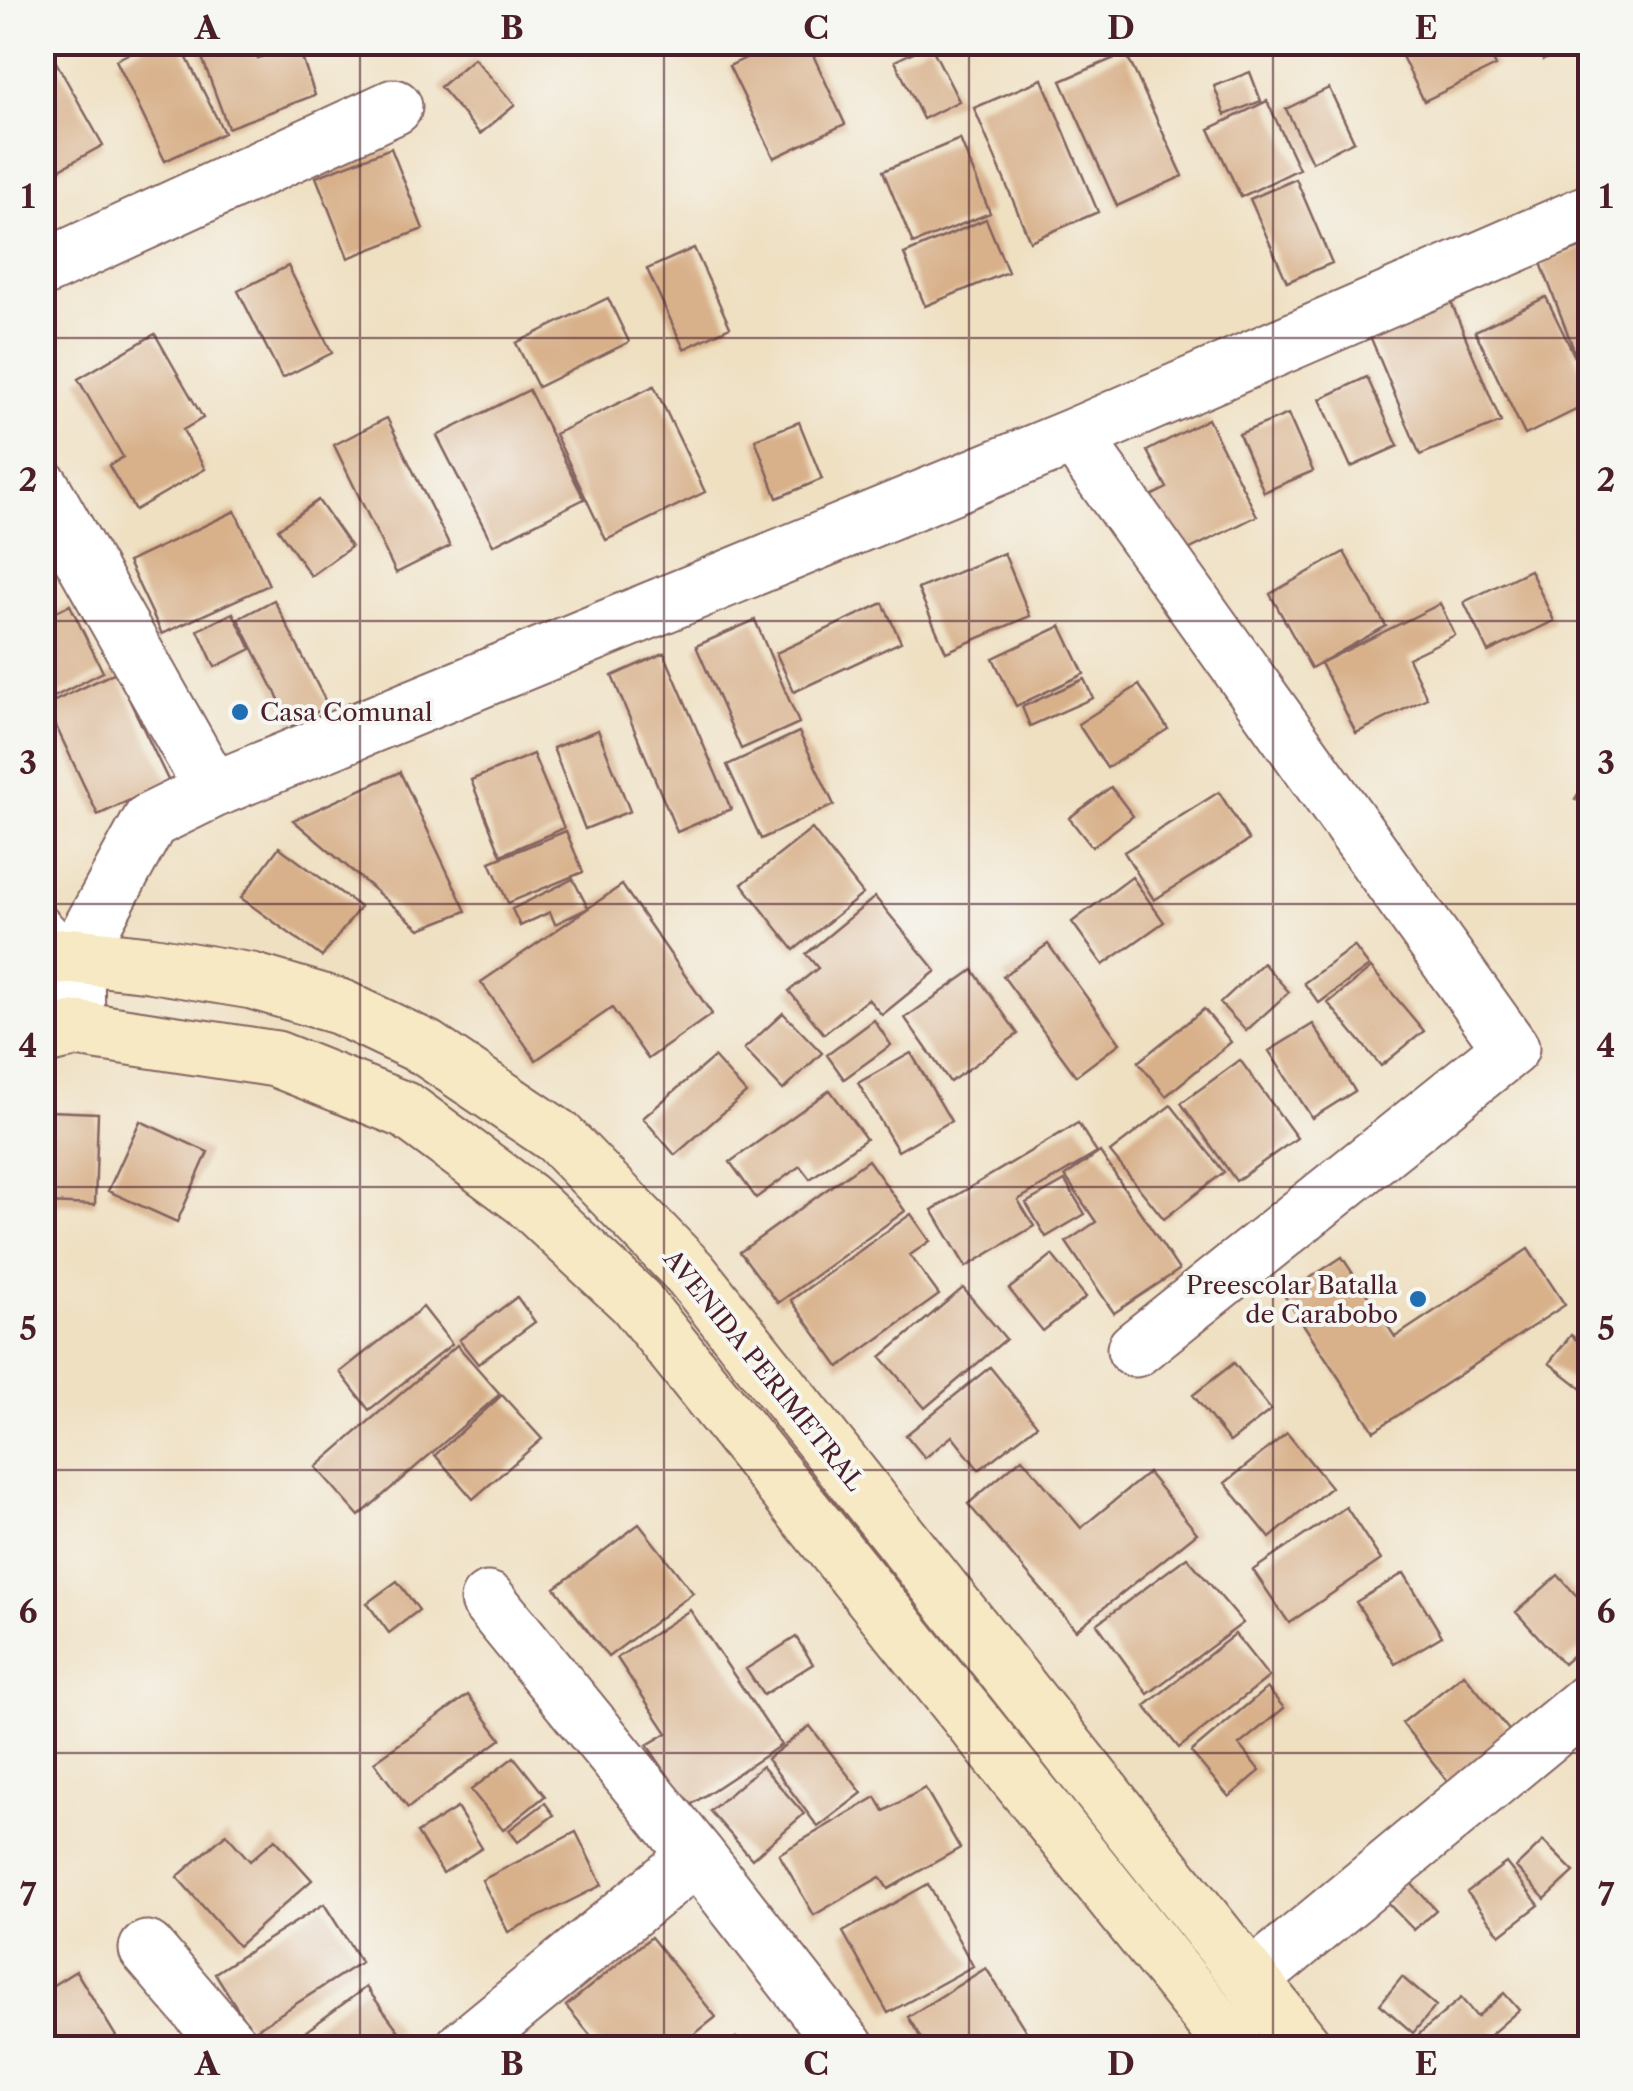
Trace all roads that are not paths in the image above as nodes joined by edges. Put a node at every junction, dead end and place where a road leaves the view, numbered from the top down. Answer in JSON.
{"nodes":[{"id":1,"x":394,"y":108,"type":"dead end"},
{"id":2,"x":1590,"y":212,"type":"edge"},
{"id":3,"x":42,"y":269,"type":"edge"},
{"id":4,"x":1074,"y":436,"type":"junction"},
{"id":5,"x":42,"y":487,"type":"edge"},
{"id":6,"x":213,"y":790,"type":"junction"},
{"id":7,"x":54,"y":944,"type":"edge"},
{"id":8,"x":60,"y":1033,"type":"edge"},
{"id":9,"x":1135,"y":1350,"type":"dead end"},
{"id":10,"x":488,"y":1600,"type":"dead end"},
{"id":11,"x":1590,"y":1700,"type":"edge"},
{"id":12,"x":697,"y":1856,"type":"junction"},
{"id":13,"x":147,"y":1948,"type":"dead end"},
{"id":14,"x":1251,"y":1980,"type":"junction"},
{"id":15,"x":232,"y":2048,"type":"edge"},
{"id":16,"x":463,"y":2048,"type":"edge"},
{"id":17,"x":847,"y":2048,"type":"edge"},
{"id":18,"x":1234,"y":2048,"type":"edge"},
{"id":19,"x":1305,"y":2048,"type":"edge"}],
"edges":[{"from":1,"to":3,"type":"street"},
{"from":2,"to":4,"type":"street"},
{"from":4,"to":6,"type":"street"},
{"from":4,"to":9,"type":"street"},
{"from":5,"to":6,"type":"street"},
{"from":6,"to":7,"type":"street"},
{"from":7,"to":8,"type":"street"},
{"from":7,"to":14,"type":"main road","name":"AVENIDA PERIMETRAL"},
{"from":8,"to":18,"type":"main road"},
{"from":10,"to":12,"type":"street"},
{"from":11,"to":14,"type":"street"},
{"from":12,"to":16,"type":"street"},
{"from":12,"to":17,"type":"street"},
{"from":13,"to":15,"type":"street"},
{"from":14,"to":19,"type":"main road","name":"AVENIDA PERIMETRAL"}]}
